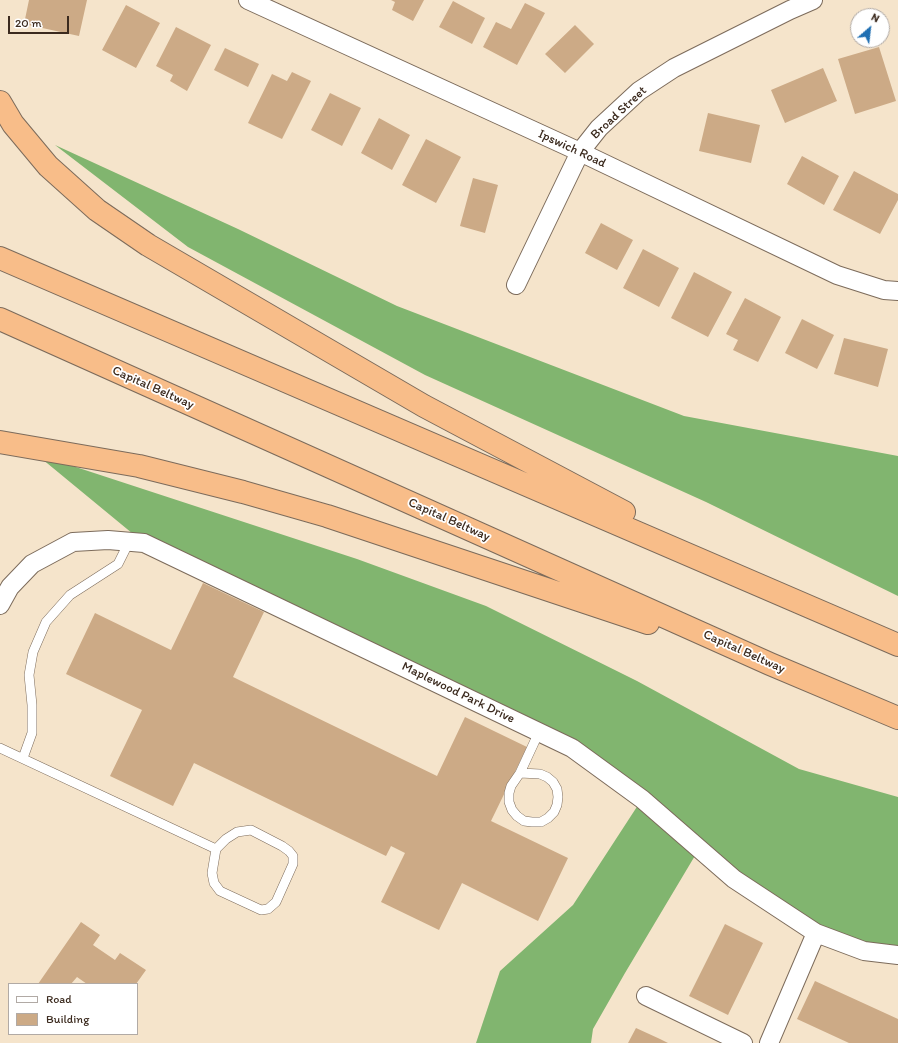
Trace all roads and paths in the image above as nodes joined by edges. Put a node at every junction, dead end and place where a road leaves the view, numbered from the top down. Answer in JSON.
{"nodes":[{"id":1,"x":248,"y":0,"type":"edge"},
{"id":2,"x":814,"y":0,"type":"edge"},
{"id":3,"x":787,"y":5,"type":"edge"},
{"id":4,"x":0,"y":102,"type":"edge"},
{"id":5,"x":580,"y":152,"type":"junction"},
{"id":6,"x":0,"y":258,"type":"edge"},
{"id":7,"x":516,"y":285,"type":"dead end"},
{"id":8,"x":898,"y":291,"type":"edge"},
{"id":9,"x":0,"y":319,"type":"edge"},
{"id":10,"x":1,"y":442,"type":"edge"},
{"id":11,"x":130,"y":542,"type":"junction"},
{"id":12,"x":796,"y":600,"type":"junction"},
{"id":13,"x":0,"y":604,"type":"edge"},
{"id":14,"x":898,"y":645,"type":"edge"},
{"id":15,"x":770,"y":664,"type":"junction"},
{"id":16,"x":898,"y":718,"type":"edge"},
{"id":17,"x":539,"y":732,"type":"junction"},
{"id":18,"x":0,"y":748,"type":"edge"},
{"id":19,"x":23,"y":758,"type":"junction"},
{"id":20,"x":520,"y":773,"type":"junction"},
{"id":21,"x":216,"y":849,"type":"junction"},
{"id":22,"x":816,"y":933,"type":"junction"},
{"id":23,"x":898,"y":955,"type":"edge"},
{"id":24,"x":646,"y":996,"type":"dead end"},
{"id":25,"x":743,"y":1043,"type":"edge"},
{"id":26,"x":769,"y":1043,"type":"edge"}],
"edges":[{"from":1,"to":5,"type":"street","name":"Ipswich Road"},
{"from":2,"to":3,"type":"street","name":"Broad Street"},
{"from":3,"to":5,"type":"street","name":"Broad Street"},
{"from":4,"to":12,"type":"highway"},
{"from":5,"to":7,"type":"street","name":"Broad Street"},
{"from":5,"to":8,"type":"street","name":"Ipswich Road"},
{"from":6,"to":12,"type":"highway"},
{"from":9,"to":15,"type":"highway","name":"Capital Beltway"},
{"from":10,"to":15,"type":"highway"},
{"from":11,"to":13,"type":"street","name":"Maplewood Park Drive"},
{"from":11,"to":17,"type":"street","name":"Maplewood Park Drive"},
{"from":11,"to":19,"type":"lane"},
{"from":12,"to":14,"type":"highway"},
{"from":15,"to":16,"type":"highway","name":"Capital Beltway"},
{"from":17,"to":20,"type":"lane"},
{"from":17,"to":22,"type":"street","name":"Maplewood Park Drive"},
{"from":18,"to":19,"type":"lane"},
{"from":19,"to":21,"type":"lane"},
{"from":20,"to":20,"type":"lane"},
{"from":21,"to":21,"type":"lane"},
{"from":22,"to":23,"type":"street","name":"Maplewood Park Drive"},
{"from":22,"to":26,"type":"street"},
{"from":24,"to":25,"type":"street"}]}
